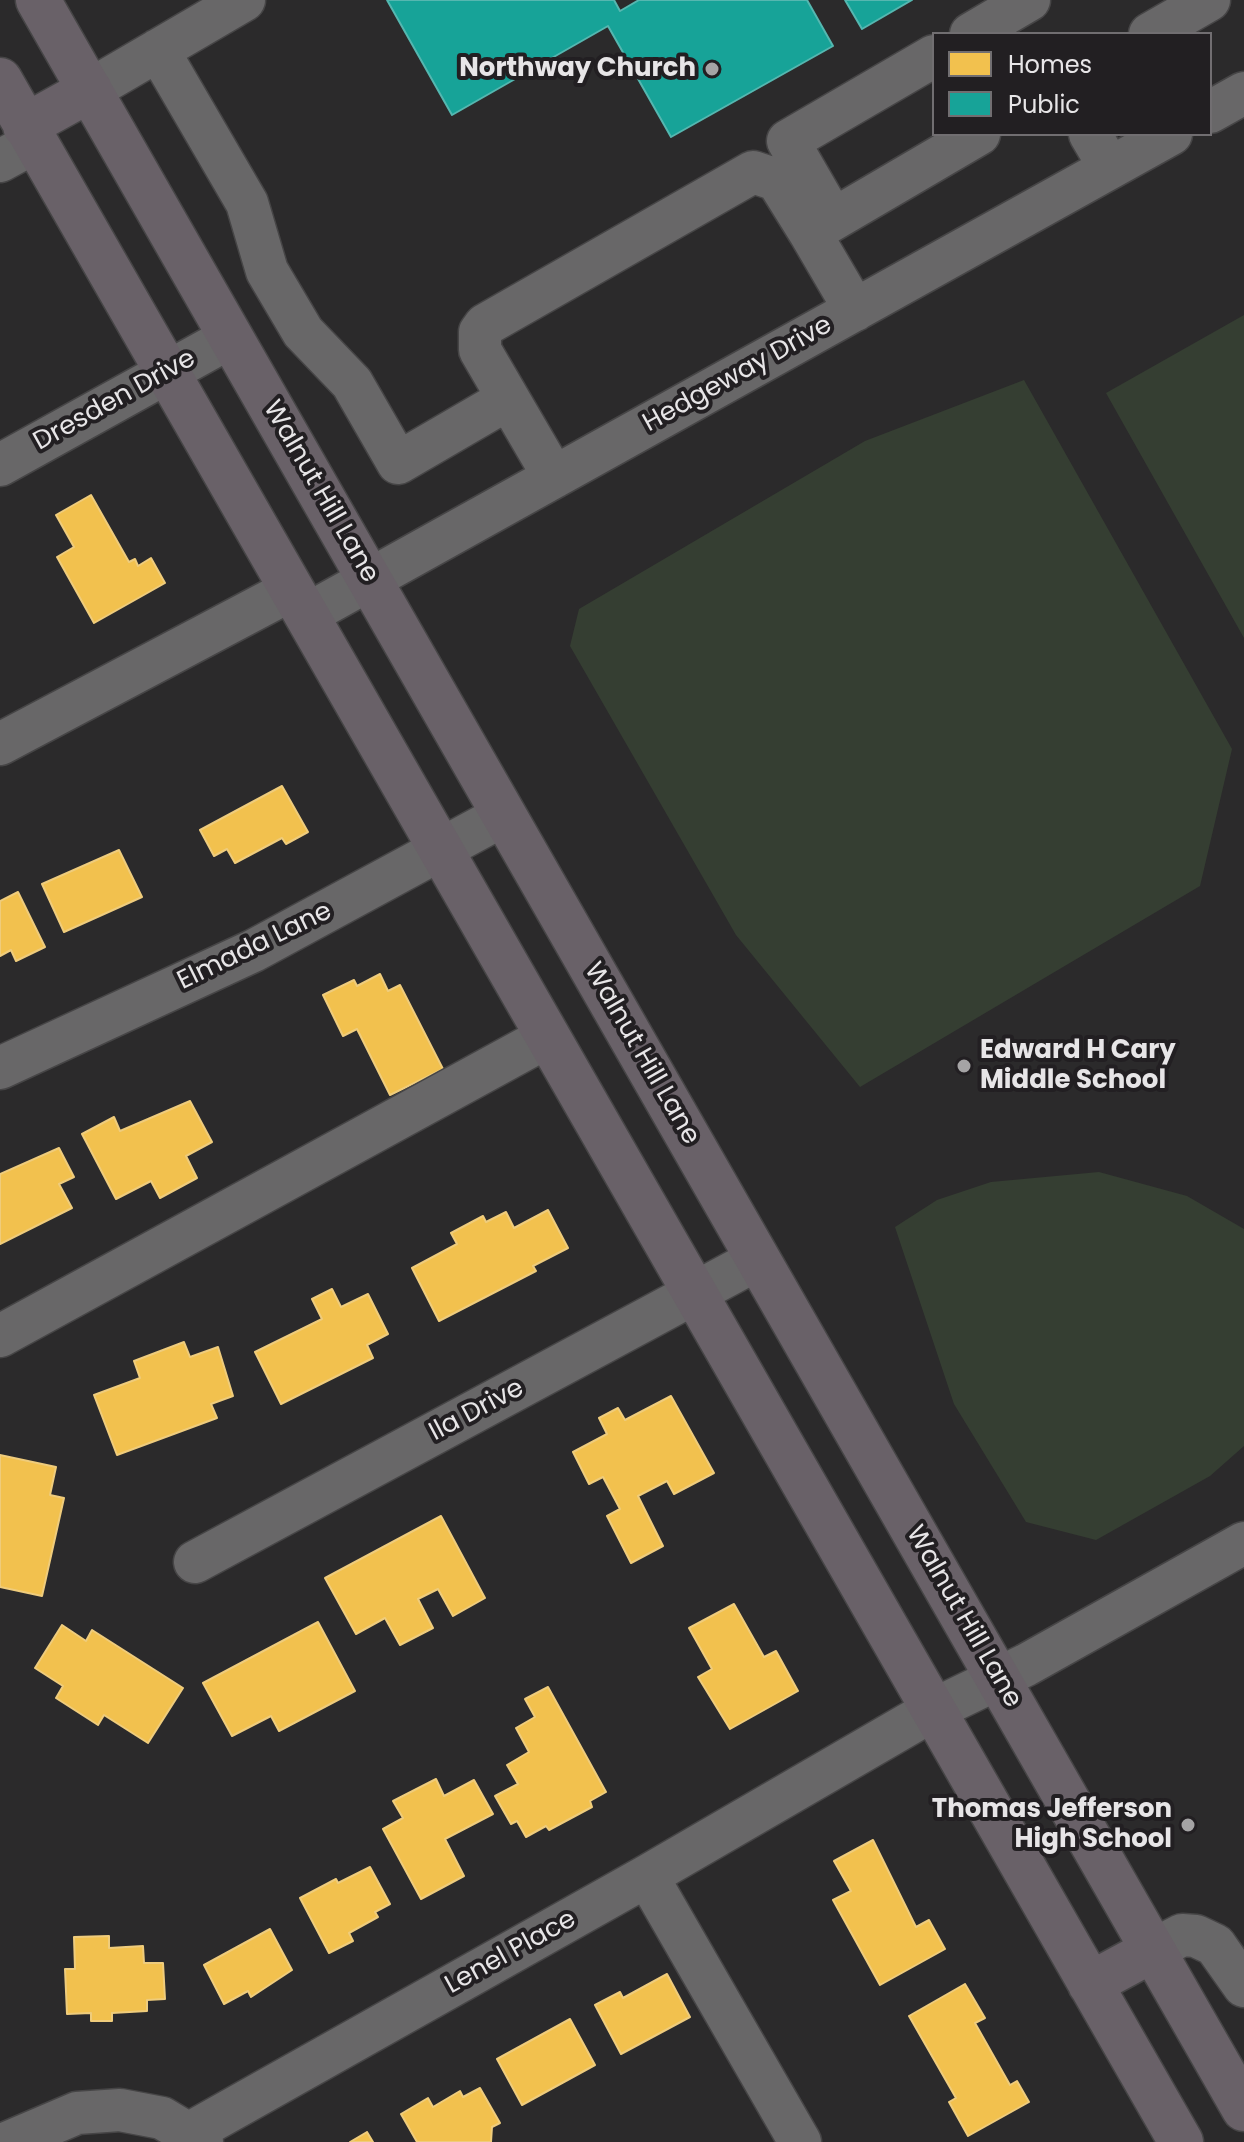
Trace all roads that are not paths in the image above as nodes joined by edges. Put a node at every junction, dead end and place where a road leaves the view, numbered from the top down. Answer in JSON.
{"nodes":[{"id":1,"x":38,"y":0,"type":"edge"},
{"id":2,"x":244,"y":0,"type":"edge"},
{"id":3,"x":1209,"y":0,"type":"edge"},
{"id":4,"x":1026,"y":14,"type":"edge"},
{"id":5,"x":976,"y":32,"type":"edge"},
{"id":6,"x":1153,"y":32,"type":"edge"},
{"id":7,"x":158,"y":50,"type":"junction"},
{"id":8,"x":932,"y":57,"type":"edge"},
{"id":9,"x":0,"y":80,"type":"edge"},
{"id":10,"x":90,"y":90,"type":"junction"},
{"id":11,"x":1244,"y":93,"type":"edge"},
{"id":12,"x":1212,"y":111,"type":"edge"},
{"id":13,"x":976,"y":136,"type":"edge"},
{"id":14,"x":1163,"y":136,"type":"edge"},
{"id":15,"x":20,"y":143,"type":"edge"},
{"id":16,"x":1100,"y":151,"type":"edge"},
{"id":17,"x":822,"y":226,"type":"junction"},
{"id":18,"x":855,"y":310,"type":"junction"},
{"id":19,"x":231,"y":337,"type":"junction"},
{"id":20,"x":167,"y":372,"type":"junction"},
{"id":21,"x":508,"y":399,"type":"junction"},
{"id":22,"x":0,"y":465,"type":"edge"},
{"id":23,"x":554,"y":477,"type":"junction"},
{"id":24,"x":370,"y":579,"type":"junction"},
{"id":25,"x":298,"y":602,"type":"junction"},
{"id":26,"x":0,"y":744,"type":"edge"},
{"id":27,"x":504,"y":815,"type":"junction"},
{"id":28,"x":441,"y":850,"type":"junction"},
{"id":29,"x":547,"y":1037,"type":"junction"},
{"id":30,"x":0,"y":1068,"type":"edge"},
{"id":31,"x":758,"y":1259,"type":"junction"},
{"id":32,"x":695,"y":1293,"type":"junction"},
{"id":33,"x":0,"y":1336,"type":"edge"},
{"id":34,"x":1244,"y":1543,"type":"edge"},
{"id":35,"x":195,"y":1562,"type":"dead end"},
{"id":36,"x":998,"y":1679,"type":"junction"},
{"id":37,"x":933,"y":1710,"type":"junction"},
{"id":38,"x":647,"y":1876,"type":"junction"},
{"id":39,"x":1153,"y":1950,"type":"junction"},
{"id":40,"x":1090,"y":1984,"type":"junction"},
{"id":41,"x":1244,"y":1986,"type":"edge"},
{"id":42,"x":1244,"y":2109,"type":"edge"},
{"id":43,"x":196,"y":2137,"type":"edge"},
{"id":44,"x":9,"y":2142,"type":"edge"},
{"id":45,"x":800,"y":2142,"type":"edge"},
{"id":46,"x":1181,"y":2142,"type":"edge"}],
"edges":[{"from":1,"to":10,"type":"main road","name":"Walnut Hill Lane"},
{"from":2,"to":7,"type":"street"},
{"from":3,"to":6,"type":"street"},
{"from":4,"to":5,"type":"street"},
{"from":7,"to":10,"type":"street"},
{"from":7,"to":21,"type":"street"},
{"from":8,"to":17,"type":"street"},
{"from":9,"to":15,"type":"main road"},
{"from":10,"to":15,"type":"main road"},
{"from":10,"to":19,"type":"main road","name":"Walnut Hill Lane"},
{"from":11,"to":12,"type":"street"},
{"from":13,"to":17,"type":"street"},
{"from":14,"to":16,"type":"street","name":"Hedgeway Drive"},
{"from":15,"to":20,"type":"main road"},
{"from":16,"to":18,"type":"street","name":"Hedgeway Drive"},
{"from":17,"to":18,"type":"street"},
{"from":17,"to":21,"type":"street"},
{"from":18,"to":23,"type":"street","name":"Hedgeway Drive"},
{"from":19,"to":20,"type":"street","name":"Dresden Drive"},
{"from":19,"to":24,"type":"main road","name":"Walnut Hill Lane"},
{"from":20,"to":22,"type":"street","name":"Dresden Drive"},
{"from":20,"to":25,"type":"main road"},
{"from":21,"to":23,"type":"street"},
{"from":23,"to":24,"type":"street","name":"Hedgeway Drive"},
{"from":24,"to":25,"type":"street","name":"Hedgeway Drive"},
{"from":24,"to":27,"type":"main road","name":"Walnut Hill Lane"},
{"from":25,"to":26,"type":"street","name":"Hedgeway Drive"},
{"from":25,"to":28,"type":"main road"},
{"from":27,"to":28,"type":"street","name":"Elmada Lane"},
{"from":27,"to":31,"type":"main road","name":"Walnut Hill Lane"},
{"from":28,"to":29,"type":"main road"},
{"from":28,"to":30,"type":"street","name":"Elmada Lane"},
{"from":29,"to":32,"type":"main road"},
{"from":29,"to":33,"type":"street"},
{"from":31,"to":32,"type":"street","name":"Ila Drive"},
{"from":31,"to":36,"type":"main road","name":"Walnut Hill Lane"},
{"from":32,"to":35,"type":"street","name":"Ila Drive"},
{"from":32,"to":37,"type":"main road"},
{"from":34,"to":36,"type":"street","name":"Lenel Place"},
{"from":36,"to":37,"type":"street","name":"Lenel Place"},
{"from":36,"to":39,"type":"main road","name":"Walnut Hill Lane"},
{"from":37,"to":38,"type":"street","name":"Lenel Place"},
{"from":37,"to":40,"type":"main road"},
{"from":38,"to":43,"type":"street","name":"Lenel Place"},
{"from":38,"to":45,"type":"street"},
{"from":39,"to":40,"type":"main road"},
{"from":39,"to":41,"type":"street"},
{"from":39,"to":42,"type":"main road","name":"Walnut Hill Lane"},
{"from":40,"to":46,"type":"main road"},
{"from":43,"to":44,"type":"street","name":"Lenel Place"}]}
